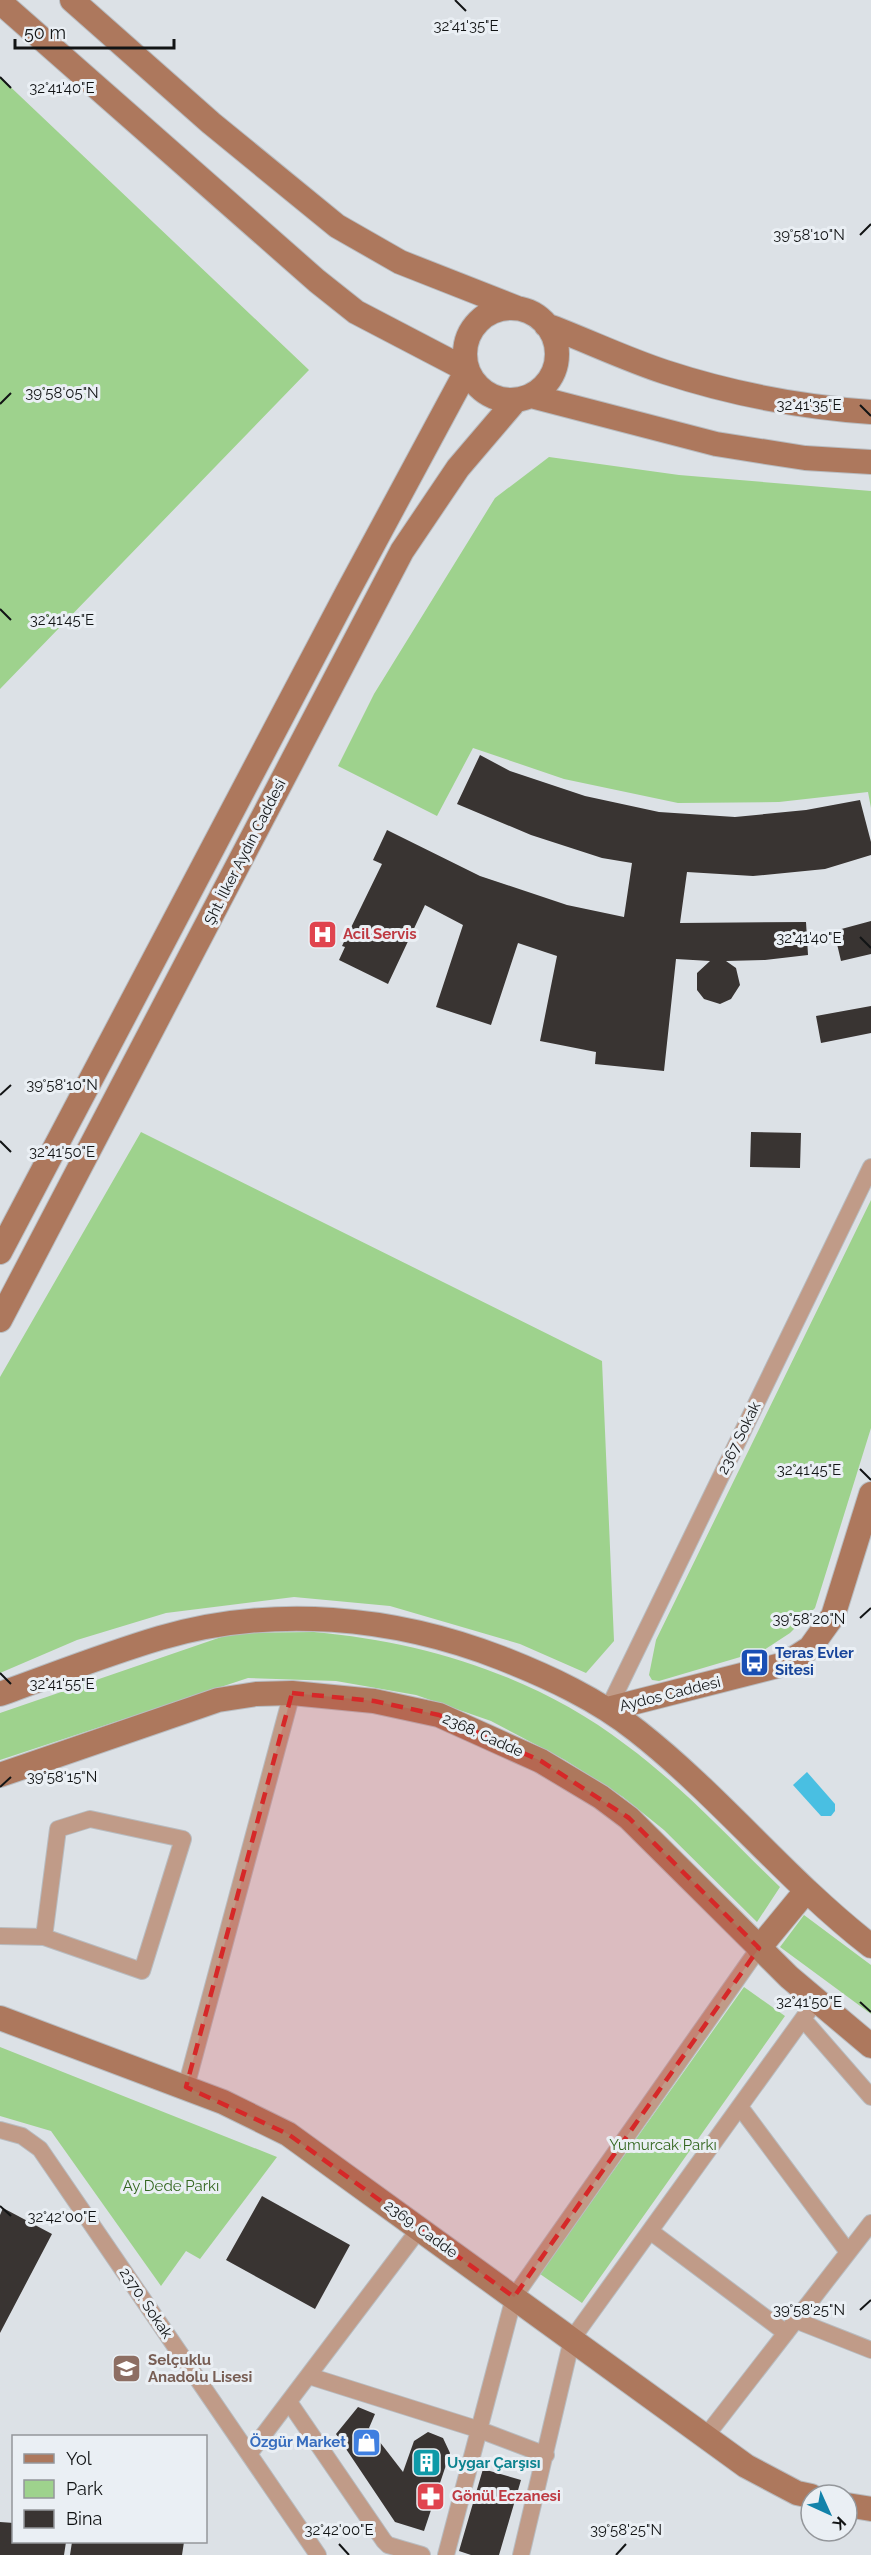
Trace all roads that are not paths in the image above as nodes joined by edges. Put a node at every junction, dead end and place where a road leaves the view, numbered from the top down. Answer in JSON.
{"nodes":[{"id":1,"x":72,"y":0,"type":"edge"},
{"id":2,"x":0,"y":2,"type":"edge"},
{"id":3,"x":518,"y":308,"type":"junction"},
{"id":4,"x":546,"y":325,"type":"junction"},
{"id":5,"x":468,"y":370,"type":"junction"},
{"id":6,"x":524,"y":398,"type":"junction"},
{"id":7,"x":871,"y":412,"type":"edge"},
{"id":8,"x":871,"y":462,"type":"edge"},
{"id":9,"x":227,"y":820,"type":"junction"},
{"id":10,"x":254,"y":834,"type":"junction"},
{"id":11,"x":871,"y":1167,"type":"edge"},
{"id":12,"x":0,"y":1252,"type":"edge"},
{"id":13,"x":0,"y":1320,"type":"edge"},
{"id":14,"x":871,"y":1494,"type":"edge"},
{"id":15,"x":292,"y":1693,"type":"junction"},
{"id":16,"x":0,"y":1694,"type":"edge"},
{"id":17,"x":608,"y":1709,"type":"junction"},
{"id":18,"x":0,"y":1775,"type":"edge"},
{"id":19,"x":806,"y":1892,"type":"junction"},
{"id":20,"x":0,"y":1936,"type":"edge"},
{"id":21,"x":44,"y":1937,"type":"junction"},
{"id":22,"x":871,"y":1946,"type":"edge"},
{"id":23,"x":759,"y":1948,"type":"junction"},
{"id":24,"x":809,"y":2010,"type":"junction"},
{"id":25,"x":0,"y":2018,"type":"edge"},
{"id":26,"x":871,"y":2046,"type":"edge"},
{"id":27,"x":186,"y":2088,"type":"junction"},
{"id":28,"x":871,"y":2097,"type":"edge"},
{"id":29,"x":740,"y":2107,"type":"junction"},
{"id":30,"x":0,"y":2130,"type":"edge"},
{"id":31,"x":871,"y":2223,"type":"edge"},
{"id":32,"x":420,"y":2228,"type":"junction"},
{"id":33,"x":650,"y":2231,"type":"junction"},
{"id":34,"x":848,"y":2252,"type":"junction"},
{"id":35,"x":514,"y":2297,"type":"junction"},
{"id":36,"x":791,"y":2326,"type":"junction"},
{"id":37,"x":572,"y":2339,"type":"junction"},
{"id":38,"x":871,"y":2350,"type":"edge"},
{"id":39,"x":309,"y":2376,"type":"junction"},
{"id":40,"x":289,"y":2402,"type":"junction"},
{"id":41,"x":480,"y":2430,"type":"junction"},
{"id":42,"x":706,"y":2436,"type":"junction"},
{"id":43,"x":249,"y":2454,"type":"junction"},
{"id":44,"x":546,"y":2455,"type":"junction"},
{"id":45,"x":799,"y":2491,"type":"edge"},
{"id":46,"x":318,"y":2555,"type":"edge"},
{"id":47,"x":422,"y":2555,"type":"edge"},
{"id":48,"x":446,"y":2555,"type":"edge"},
{"id":49,"x":521,"y":2555,"type":"edge"}],
"edges":[{"from":1,"to":3,"type":"main road"},
{"from":2,"to":5,"type":"main road"},
{"from":3,"to":4,"type":"main road"},
{"from":3,"to":5,"type":"main road"},
{"from":4,"to":6,"type":"main road"},
{"from":4,"to":7,"type":"main road"},
{"from":5,"to":6,"type":"main road"},
{"from":5,"to":9,"type":"main road","name":"Şht. İlker Aydın Caddesi"},
{"from":6,"to":8,"type":"main road"},
{"from":6,"to":10,"type":"main road","name":"Şht. İlker Aydın Caddesi"},
{"from":9,"to":10,"type":"main road"},
{"from":9,"to":12,"type":"main road","name":"Şht. İlker Aydın Caddesi"},
{"from":10,"to":13,"type":"main road","name":"Şht. İlker Aydın Caddesi"},
{"from":11,"to":17,"type":"street","name":"2367 Sokak"},
{"from":14,"to":17,"type":"main road","name":"Aydos Caddesi"},
{"from":15,"to":18,"type":"main road","name":"2368. Cadde"},
{"from":15,"to":23,"type":"main road","name":"2368. Cadde"},
{"from":15,"to":27,"type":"street"},
{"from":16,"to":17,"type":"main road"},
{"from":17,"to":19,"type":"main road"},
{"from":19,"to":22,"type":"main road"},
{"from":19,"to":23,"type":"main road"},
{"from":20,"to":21,"type":"street"},
{"from":21,"to":21,"type":"street"},
{"from":23,"to":24,"type":"main road","name":"2368. Cadde"},
{"from":23,"to":35,"type":"street"},
{"from":24,"to":26,"type":"main road","name":"2368. Cadde"},
{"from":24,"to":28,"type":"street"},
{"from":24,"to":29,"type":"street"},
{"from":25,"to":27,"type":"main road","name":"2369. Cadde"},
{"from":27,"to":32,"type":"main road","name":"2369. Cadde"},
{"from":29,"to":33,"type":"street"},
{"from":29,"to":34,"type":"street"},
{"from":30,"to":43,"type":"street","name":"2370. Sokak"},
{"from":31,"to":34,"type":"street"},
{"from":32,"to":35,"type":"main road","name":"2369. Cadde"},
{"from":32,"to":39,"type":"street"},
{"from":33,"to":36,"type":"street"},
{"from":33,"to":37,"type":"street"},
{"from":34,"to":36,"type":"street"},
{"from":35,"to":37,"type":"main road","name":"2369. Cadde"},
{"from":35,"to":41,"type":"street"},
{"from":36,"to":38,"type":"street"},
{"from":36,"to":42,"type":"street"},
{"from":37,"to":42,"type":"main road","name":"2369. Cadde"},
{"from":37,"to":44,"type":"street"},
{"from":39,"to":40,"type":"street"},
{"from":39,"to":41,"type":"street"},
{"from":40,"to":43,"type":"street"},
{"from":40,"to":47,"type":"street"},
{"from":41,"to":44,"type":"street"},
{"from":41,"to":48,"type":"street"},
{"from":42,"to":45,"type":"main road","name":"2369. Cadde"},
{"from":43,"to":46,"type":"street","name":"2370. Sokak"},
{"from":44,"to":49,"type":"street"}]}
